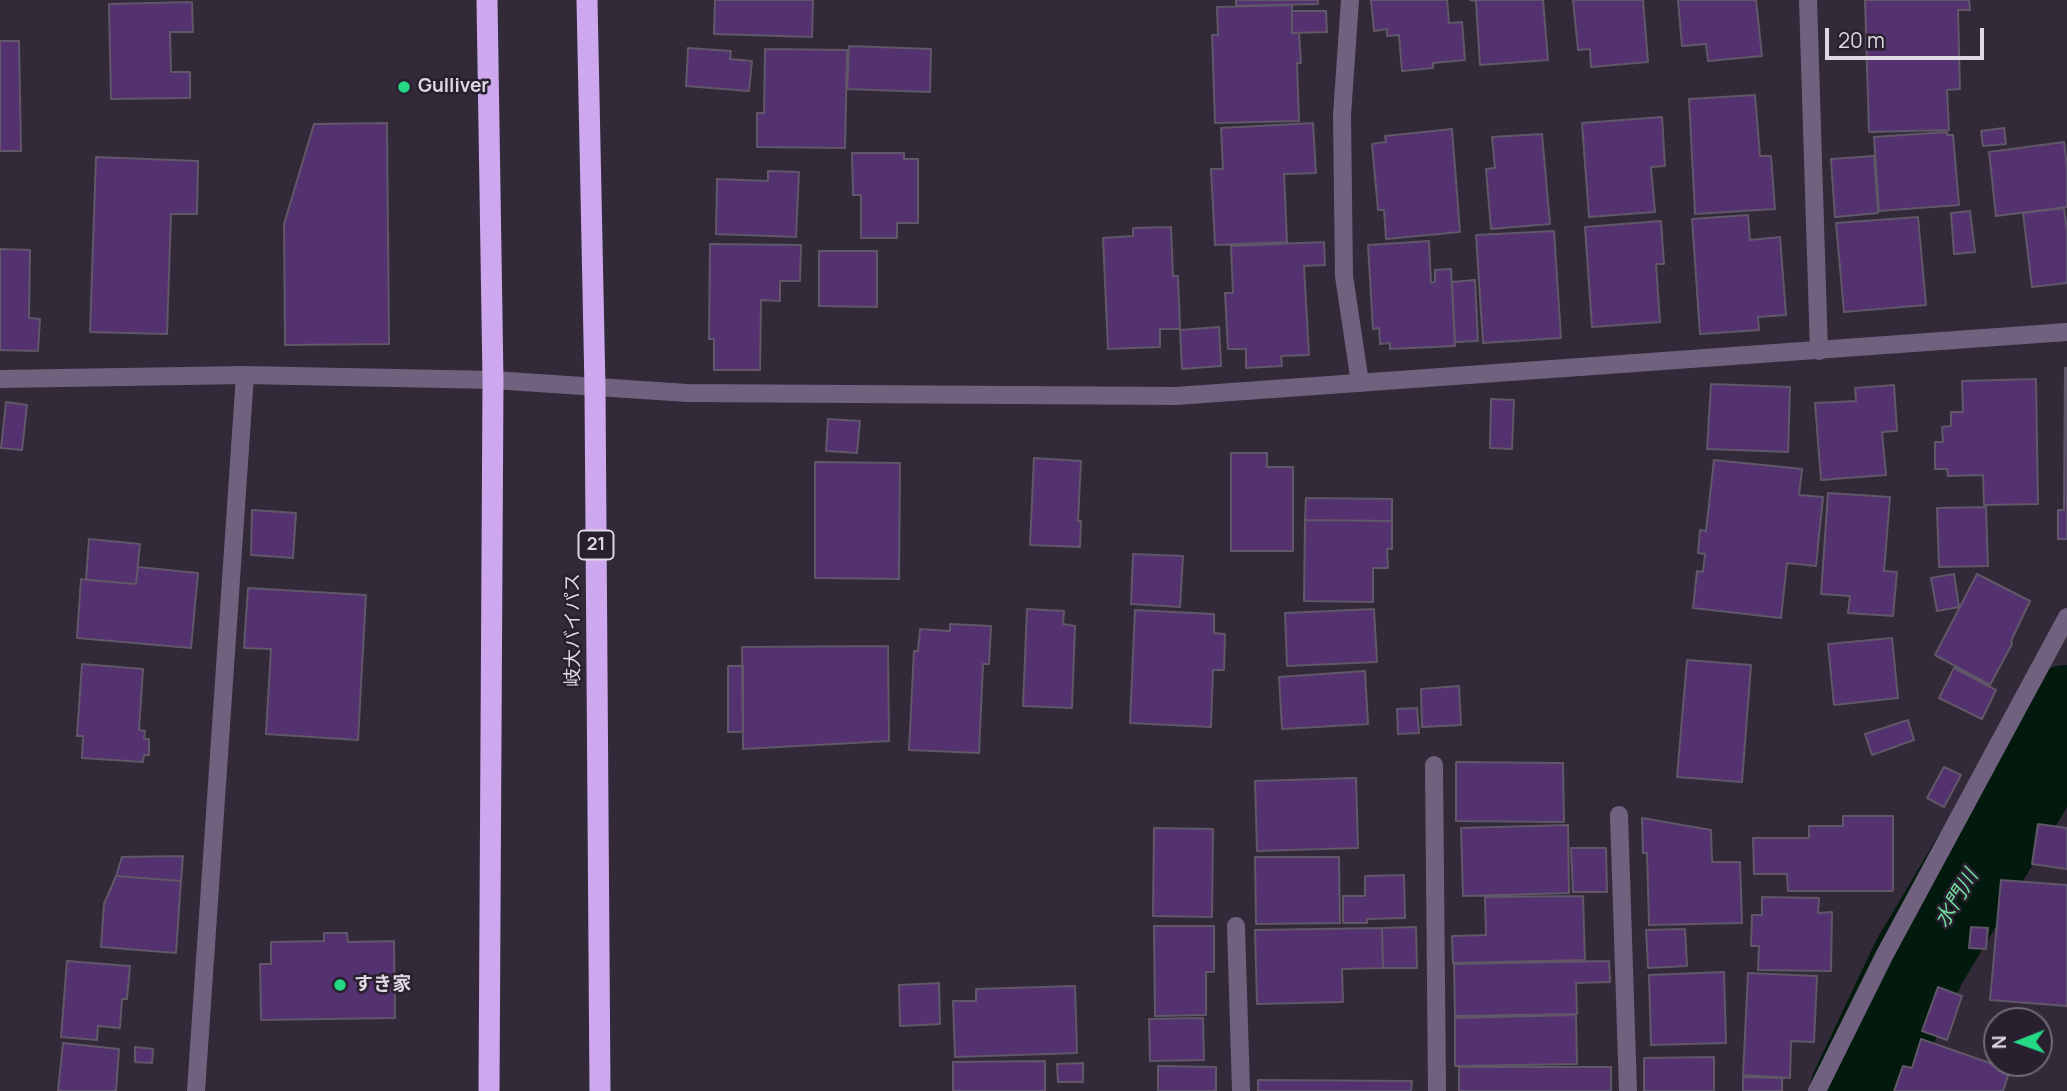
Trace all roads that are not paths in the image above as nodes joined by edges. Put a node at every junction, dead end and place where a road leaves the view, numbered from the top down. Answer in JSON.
{"nodes":[{"id":1,"x":487,"y":0,"type":"edge"},
{"id":2,"x":587,"y":0,"type":"edge"},
{"id":3,"x":1350,"y":0,"type":"edge"},
{"id":4,"x":1808,"y":0,"type":"edge"},
{"id":5,"x":2067,"y":332,"type":"edge"},
{"id":6,"x":1819,"y":351,"type":"junction"},
{"id":7,"x":245,"y":375,"type":"junction"},
{"id":8,"x":0,"y":379,"type":"edge"},
{"id":9,"x":494,"y":380,"type":"junction"},
{"id":10,"x":1360,"y":383,"type":"junction"},
{"id":11,"x":595,"y":388,"type":"junction"},
{"id":12,"x":2067,"y":617,"type":"edge"},
{"id":13,"x":1434,"y":765,"type":"dead end"},
{"id":14,"x":1619,"y":815,"type":"dead end"},
{"id":15,"x":1236,"y":926,"type":"dead end"},
{"id":16,"x":196,"y":1091,"type":"edge"},
{"id":17,"x":489,"y":1091,"type":"edge"},
{"id":18,"x":600,"y":1091,"type":"edge"},
{"id":19,"x":1241,"y":1091,"type":"edge"},
{"id":20,"x":1437,"y":1091,"type":"edge"},
{"id":21,"x":1628,"y":1091,"type":"edge"},
{"id":22,"x":1817,"y":1091,"type":"edge"}],
"edges":[{"from":1,"to":9,"type":"highway"},
{"from":2,"to":11,"type":"highway","name":"岐大バイパス","number":"21"},
{"from":3,"to":10,"type":"street"},
{"from":4,"to":6,"type":"street"},
{"from":5,"to":6,"type":"street"},
{"from":6,"to":10,"type":"street"},
{"from":7,"to":8,"type":"street"},
{"from":7,"to":9,"type":"street"},
{"from":7,"to":16,"type":"street"},
{"from":9,"to":11,"type":"street"},
{"from":9,"to":17,"type":"highway"},
{"from":10,"to":11,"type":"street"},
{"from":11,"to":18,"type":"highway","name":"岐大バイパス","number":"21"},
{"from":12,"to":22,"type":"street"},
{"from":13,"to":20,"type":"street"},
{"from":14,"to":21,"type":"street"},
{"from":15,"to":19,"type":"street"}]}
